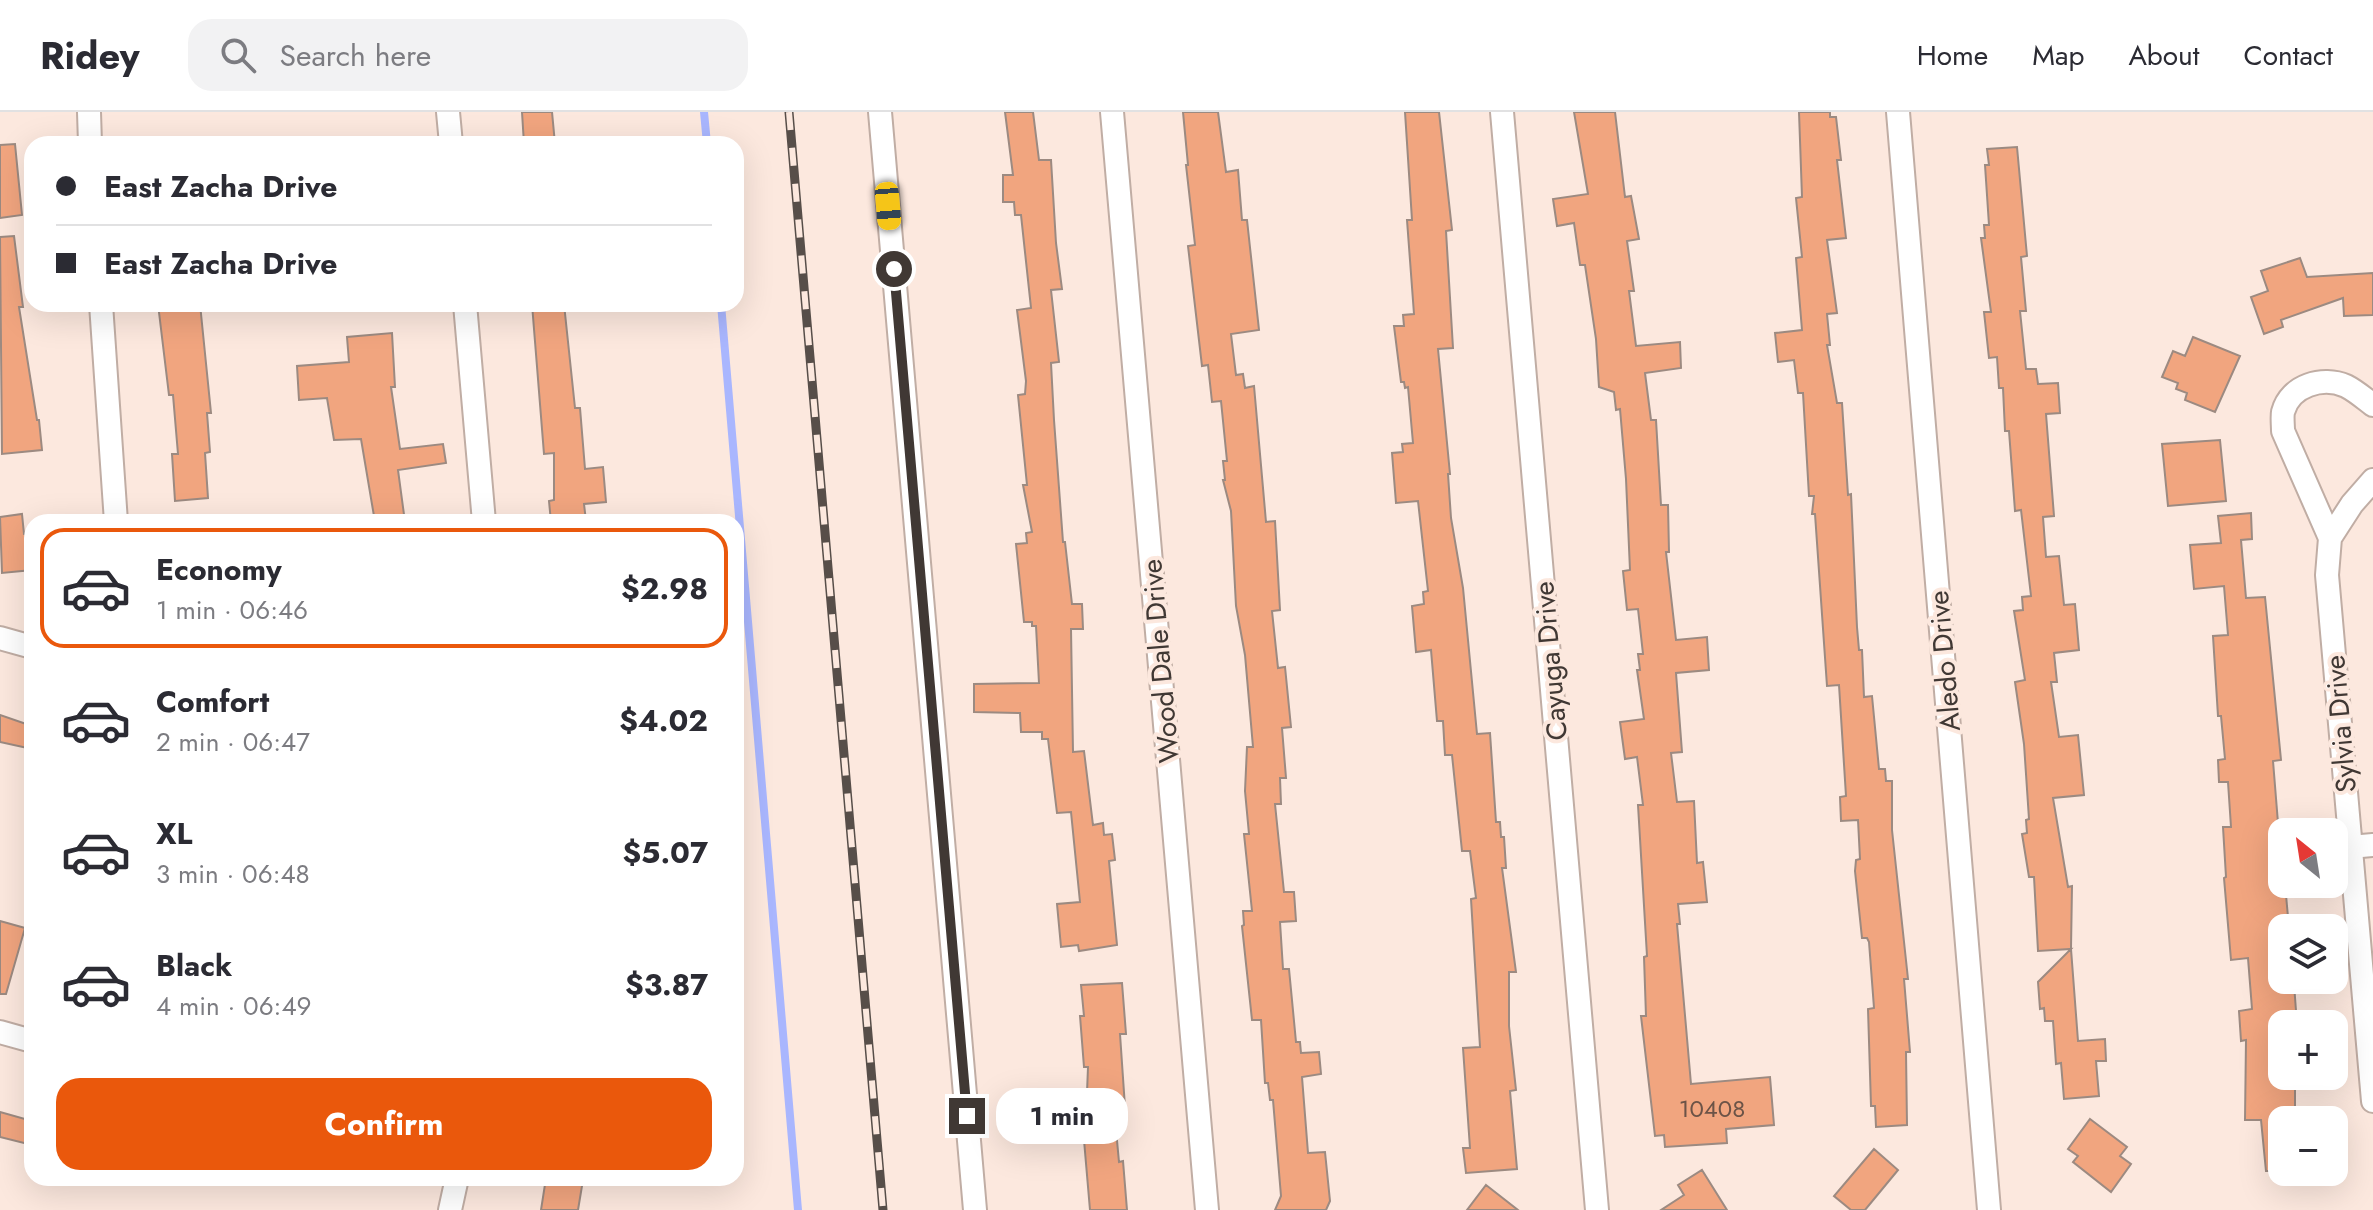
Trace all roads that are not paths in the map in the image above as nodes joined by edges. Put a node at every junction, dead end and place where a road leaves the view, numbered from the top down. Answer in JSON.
{"nodes":[{"id":1,"x":89,"y":112,"type":"edge"},
{"id":2,"x":448,"y":112,"type":"edge"},
{"id":3,"x":880,"y":112,"type":"edge"},
{"id":4,"x":1112,"y":112,"type":"edge"},
{"id":5,"x":1502,"y":112,"type":"edge"},
{"id":6,"x":1898,"y":112,"type":"edge"},
{"id":7,"x":90,"y":136,"type":"edge"},
{"id":8,"x":450,"y":136,"type":"edge"},
{"id":9,"x":102,"y":312,"type":"edge"},
{"id":10,"x":466,"y":312,"type":"edge"},
{"id":11,"x":2373,"y":405,"type":"edge"},
{"id":12,"x":2373,"y":480,"type":"edge"},
{"id":13,"x":115,"y":514,"type":"edge"},
{"id":14,"x":483,"y":514,"type":"edge"},
{"id":15,"x":2330,"y":538,"type":"junction"},
{"id":16,"x":0,"y":638,"type":"edge"},
{"id":17,"x":24,"y":645,"type":"edge"},
{"id":18,"x":2362,"y":846,"type":"edge"},
{"id":19,"x":0,"y":1032,"type":"edge"},
{"id":20,"x":24,"y":1039,"type":"edge"},
{"id":21,"x":2373,"y":1101,"type":"edge"},
{"id":22,"x":455,"y":1186,"type":"edge"},
{"id":23,"x":450,"y":1210,"type":"edge"},
{"id":24,"x":975,"y":1210,"type":"edge"},
{"id":25,"x":1207,"y":1210,"type":"edge"},
{"id":26,"x":1597,"y":1210,"type":"edge"},
{"id":27,"x":1989,"y":1210,"type":"edge"}],
"edges":[{"from":1,"to":7,"type":"street"},
{"from":2,"to":8,"type":"street"},
{"from":3,"to":24,"type":"street"},
{"from":4,"to":25,"type":"street","name":"Wood Dale Drive"},
{"from":5,"to":26,"type":"street","name":"Cayuga Drive"},
{"from":6,"to":27,"type":"street","name":"Aledo Drive"},
{"from":9,"to":13,"type":"street"},
{"from":10,"to":14,"type":"street"},
{"from":11,"to":15,"type":"street","name":"Sylvia Drive"},
{"from":12,"to":15,"type":"street","name":"Sylvia Drive"},
{"from":15,"to":18,"type":"street","name":"Sylvia Drive"},
{"from":16,"to":17,"type":"street"},
{"from":18,"to":21,"type":"street","name":"Sylvia Drive"},
{"from":19,"to":20,"type":"street"},
{"from":22,"to":23,"type":"street"}]}
